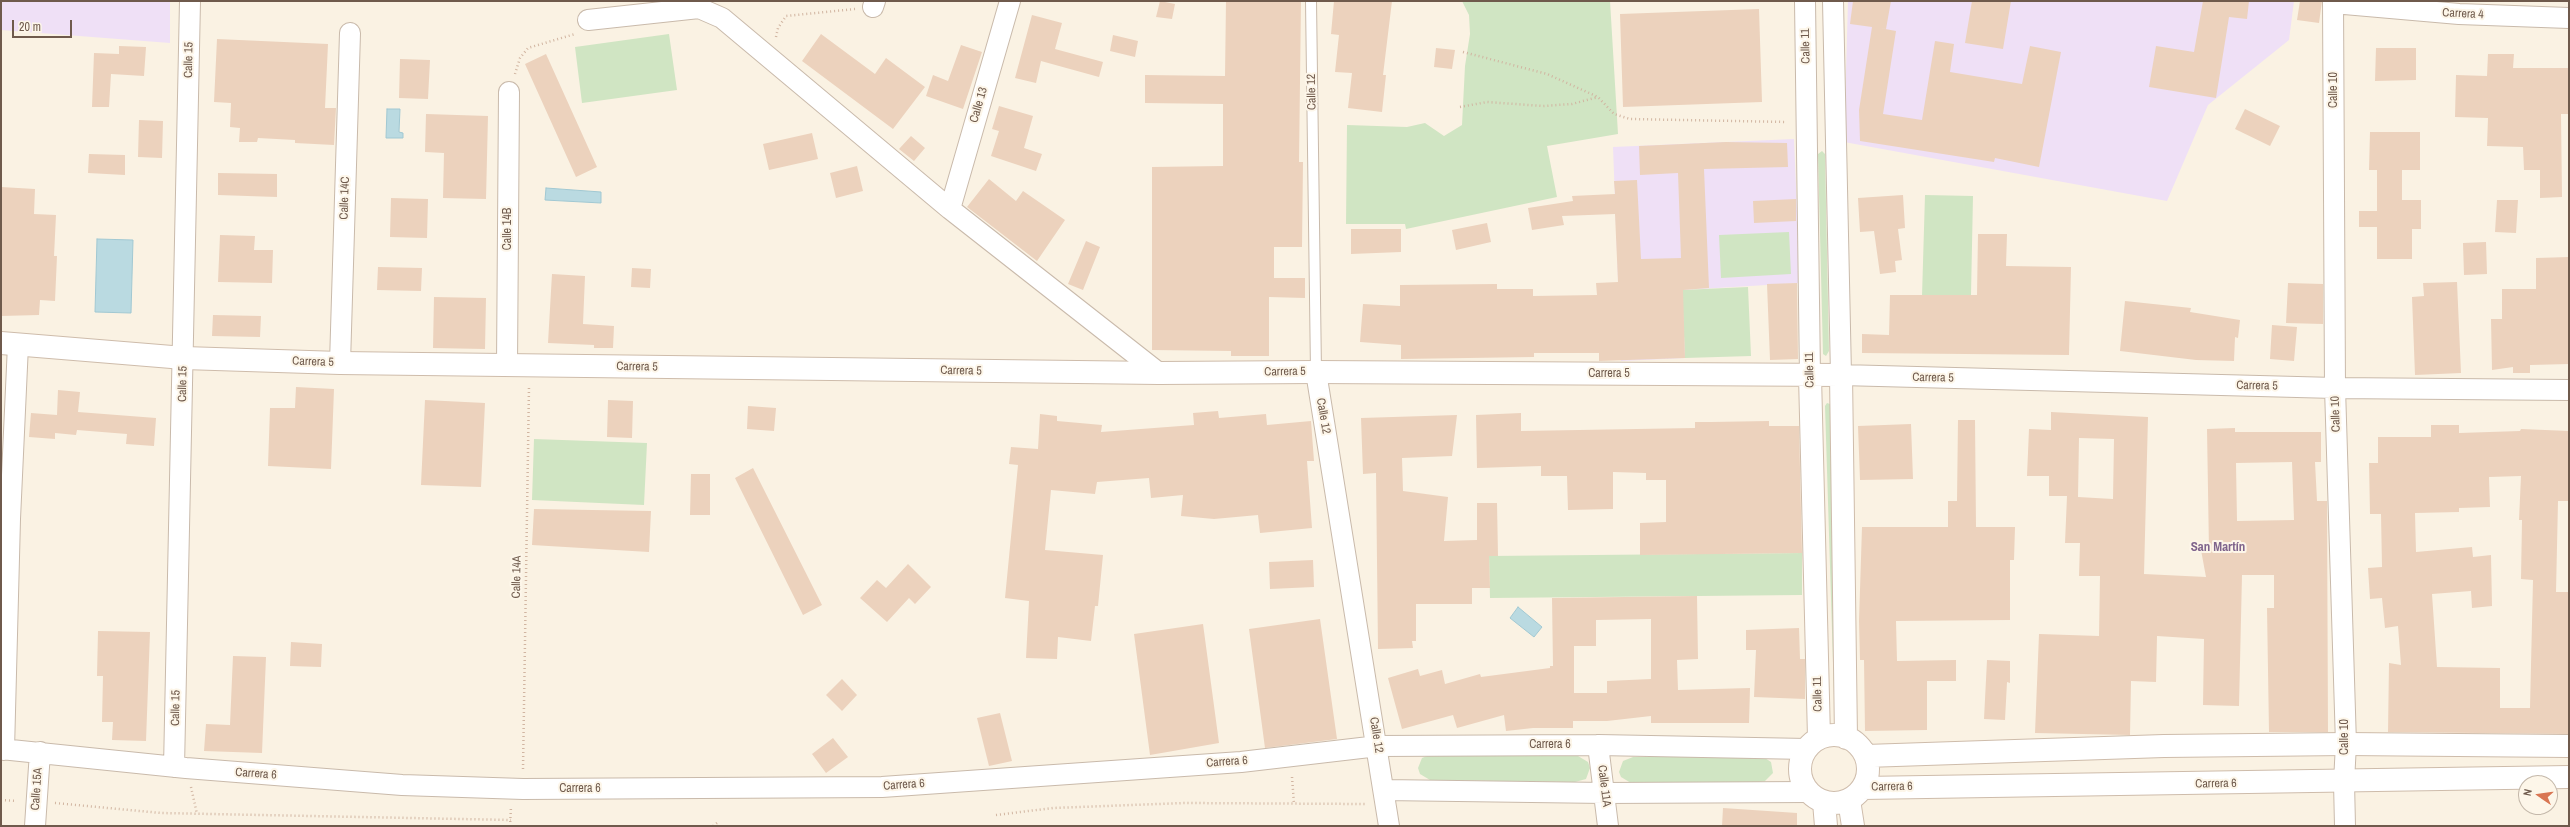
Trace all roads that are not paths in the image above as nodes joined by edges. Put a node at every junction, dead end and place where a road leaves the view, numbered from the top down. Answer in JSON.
{"nodes":[{"id":1,"x":190,"y":1,"type":"edge"},
{"id":2,"x":1010,"y":1,"type":"edge"},
{"id":3,"x":1311,"y":1,"type":"edge"},
{"id":4,"x":1806,"y":1,"type":"edge"},
{"id":5,"x":1832,"y":1,"type":"edge"},
{"id":6,"x":2333,"y":2,"type":"edge"},
{"id":7,"x":700,"y":5,"type":"edge"},
{"id":8,"x":2557,"y":12,"type":"edge"},
{"id":9,"x":588,"y":20,"type":"road end"},
{"id":10,"x":350,"y":33,"type":"dead end"},
{"id":11,"x":509,"y":92,"type":"road end"},
{"id":12,"x":1836,"y":122,"type":"junction"},
{"id":13,"x":1808,"y":123,"type":"junction"},
{"id":14,"x":950,"y":210,"type":"junction"},
{"id":15,"x":10,"y":344,"type":"edge"},
{"id":16,"x":184,"y":358,"type":"junction"},
{"id":17,"x":340,"y":363,"type":"junction"},
{"id":18,"x":507,"y":365,"type":"junction"},
{"id":19,"x":1316,"y":372,"type":"junction"},
{"id":20,"x":1159,"y":373,"type":"junction"},
{"id":21,"x":1841,"y":375,"type":"junction"},
{"id":22,"x":1810,"y":376,"type":"junction"},
{"id":23,"x":2335,"y":388,"type":"junction"},
{"id":24,"x":2569,"y":390,"type":"edge"},
{"id":25,"x":1846,"y":738,"type":"junction"},
{"id":26,"x":1813,"y":744,"type":"junction"},
{"id":27,"x":2346,"y":744,"type":"junction"},
{"id":28,"x":1598,"y":745,"type":"junction"},
{"id":29,"x":1378,"y":746,"type":"junction"},
{"id":30,"x":2569,"y":746,"type":"edge"},
{"id":31,"x":2,"y":749,"type":"edge"},
{"id":32,"x":40,"y":752,"type":"junction"},
{"id":33,"x":1866,"y":756,"type":"junction"},
{"id":34,"x":180,"y":768,"type":"junction"},
{"id":35,"x":2569,"y":777,"type":"edge"},
{"id":36,"x":2344,"y":782,"type":"junction"},
{"id":37,"x":1605,"y":793,"type":"junction"},
{"id":38,"x":1856,"y":794,"type":"junction"},
{"id":39,"x":1385,"y":797,"type":"junction"},
{"id":40,"x":1817,"y":797,"type":"junction"},
{"id":41,"x":35,"y":826,"type":"edge"},
{"id":42,"x":1389,"y":826,"type":"edge"},
{"id":43,"x":1608,"y":826,"type":"edge"},
{"id":44,"x":1826,"y":826,"type":"edge"},
{"id":45,"x":1852,"y":826,"type":"edge"},
{"id":46,"x":2345,"y":826,"type":"edge"}],
"edges":[{"from":1,"to":16,"type":"street","name":"Calle 15"},
{"from":2,"to":14,"type":"street","name":"Calle 13"},
{"from":3,"to":19,"type":"lane","name":"Calle 12"},
{"from":4,"to":13,"type":"street","name":"Calle 11"},
{"from":5,"to":12,"type":"street"},
{"from":6,"to":8,"type":"street","name":"Carrera 4"},
{"from":6,"to":23,"type":"street","name":"Calle 10"},
{"from":7,"to":9,"type":"street"},
{"from":7,"to":14,"type":"street"},
{"from":10,"to":17,"type":"street","name":"Calle 14C"},
{"from":11,"to":18,"type":"street","name":"Calle 14B"},
{"from":12,"to":13,"type":"street"},
{"from":12,"to":21,"type":"street"},
{"from":13,"to":22,"type":"street","name":"Calle 11"},
{"from":14,"to":20,"type":"street"},
{"from":15,"to":16,"type":"street","name":"Carrera 5"},
{"from":15,"to":31,"type":"street"},
{"from":16,"to":17,"type":"street","name":"Carrera 5"},
{"from":16,"to":34,"type":"street","name":"Calle 15"},
{"from":17,"to":18,"type":"street","name":"Carrera 5"},
{"from":18,"to":20,"type":"street","name":"Carrera 5"},
{"from":19,"to":20,"type":"street","name":"Carrera 5"},
{"from":19,"to":22,"type":"street","name":"Carrera 5"},
{"from":19,"to":29,"type":"street","name":"Calle 12"},
{"from":21,"to":22,"type":"street","name":"Carrera 5"},
{"from":21,"to":23,"type":"street","name":"Carrera 5"},
{"from":21,"to":25,"type":"street"},
{"from":22,"to":26,"type":"street","name":"Calle 11"},
{"from":23,"to":24,"type":"street","name":"Carrera 5"},
{"from":23,"to":27,"type":"street","name":"Calle 10"},
{"from":25,"to":26,"type":"street"},
{"from":25,"to":33,"type":"street"},
{"from":26,"to":28,"type":"street","name":"Carrera 6"},
{"from":26,"to":40,"type":"street"},
{"from":27,"to":30,"type":"street"},
{"from":27,"to":33,"type":"street"},
{"from":27,"to":36,"type":"street","name":"Calle 10"},
{"from":28,"to":29,"type":"street","name":"Carrera 6"},
{"from":28,"to":37,"type":"street","name":"Calle 11A"},
{"from":29,"to":34,"type":"street","name":"Carrera 6"},
{"from":29,"to":39,"type":"street","name":"Calle 12"},
{"from":31,"to":32,"type":"street","name":"Carrera 6"},
{"from":32,"to":34,"type":"street","name":"Carrera 6"},
{"from":32,"to":41,"type":"street","name":"Calle 15A"},
{"from":33,"to":38,"type":"street"},
{"from":35,"to":36,"type":"street","name":"Carrera 6"},
{"from":36,"to":38,"type":"street","name":"Carrera 6"},
{"from":36,"to":46,"type":"street","name":"Calle 10"},
{"from":37,"to":39,"type":"street"},
{"from":37,"to":40,"type":"street"},
{"from":37,"to":43,"type":"street","name":"Calle 11A"},
{"from":38,"to":40,"type":"street"},
{"from":38,"to":45,"type":"street"},
{"from":39,"to":42,"type":"street","name":"Calle 12"},
{"from":40,"to":44,"type":"street"}]}
